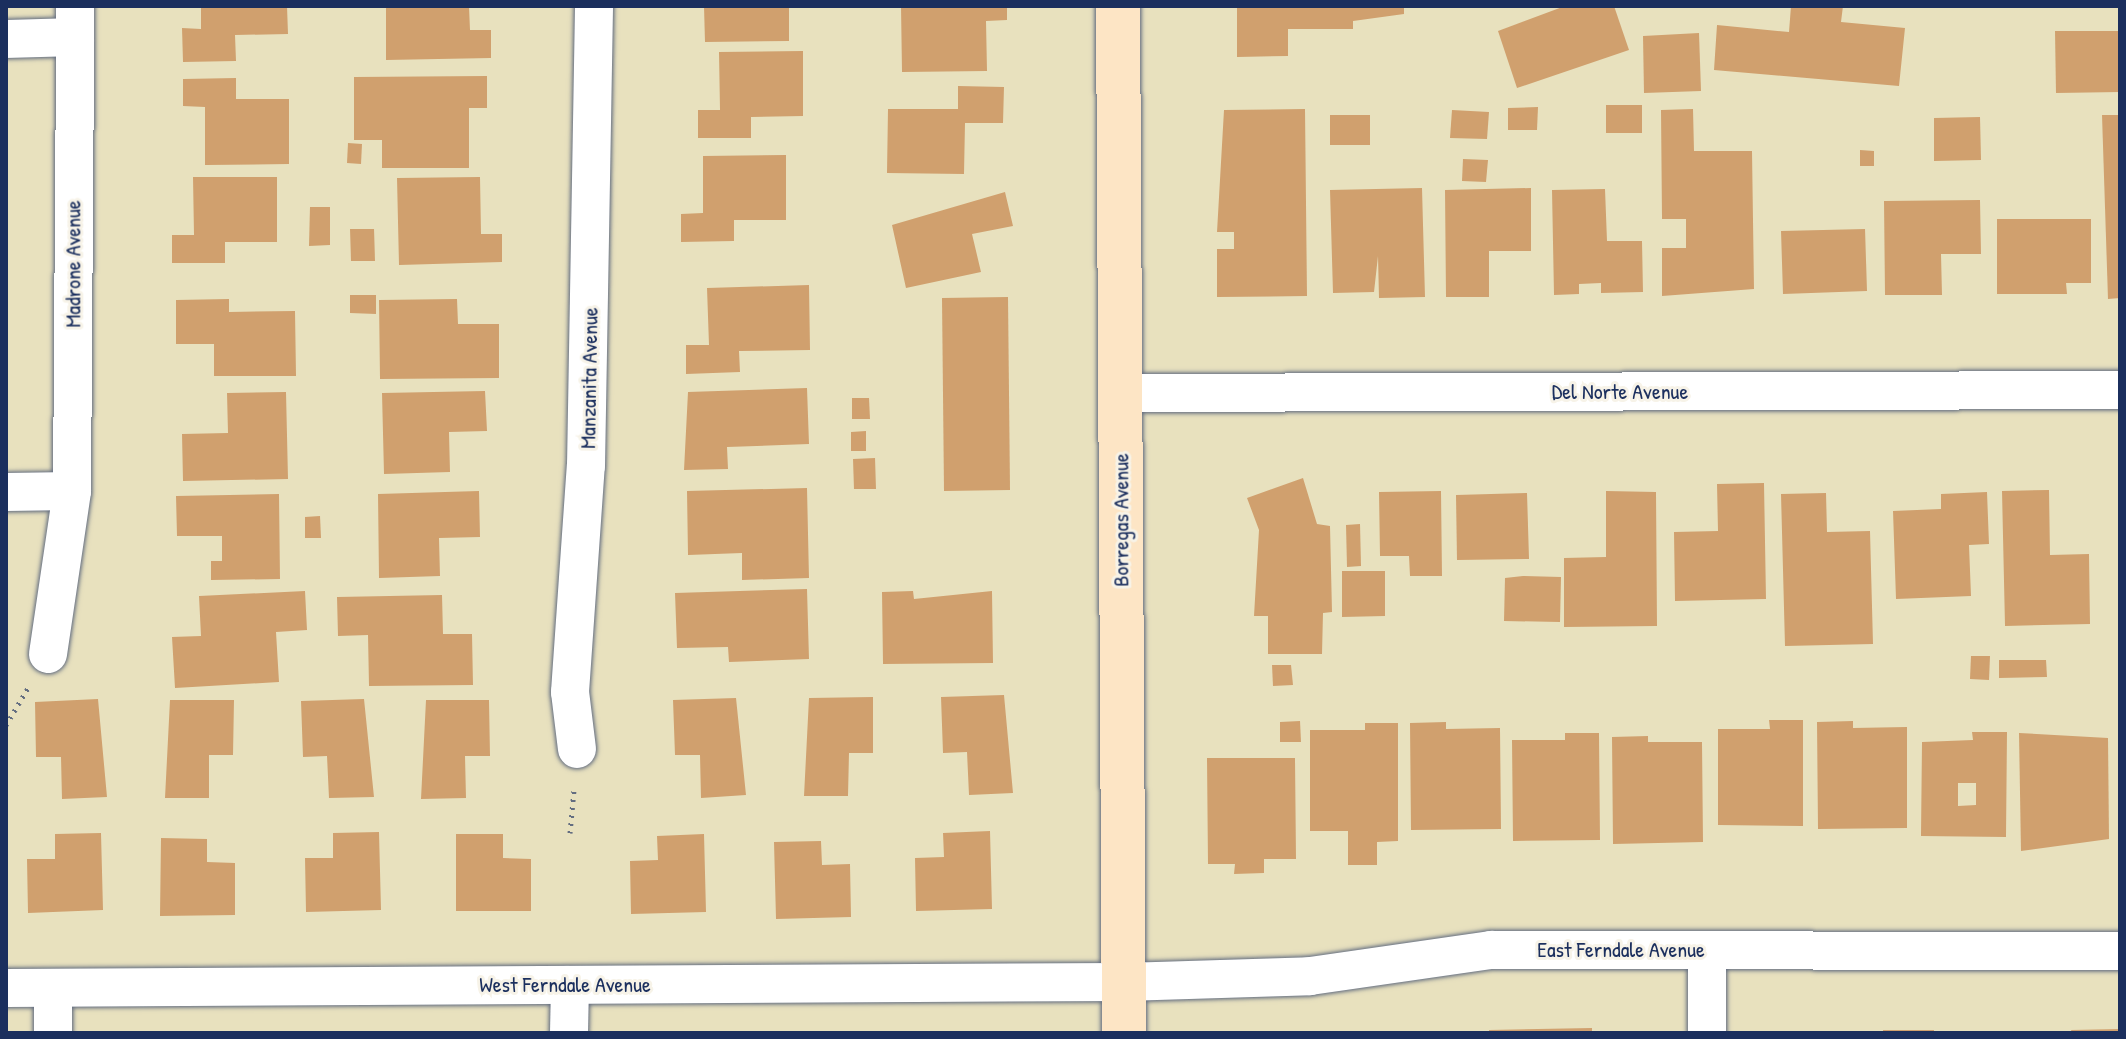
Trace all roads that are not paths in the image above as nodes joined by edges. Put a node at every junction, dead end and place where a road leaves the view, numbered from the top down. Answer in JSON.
{"nodes":[{"id":1,"x":594,"y":6,"type":"edge"},
{"id":2,"x":1118,"y":6,"type":"edge"},
{"id":3,"x":75,"y":22,"type":"edge"},
{"id":4,"x":6,"y":39,"type":"edge"},
{"id":5,"x":2120,"y":390,"type":"edge"},
{"id":6,"x":1120,"y":393,"type":"junction"},
{"id":7,"x":72,"y":491,"type":"junction"},
{"id":8,"x":6,"y":492,"type":"edge"},
{"id":9,"x":48,"y":654,"type":"dead end"},
{"id":10,"x":577,"y":749,"type":"dead end"},
{"id":11,"x":1707,"y":950,"type":"junction"},
{"id":12,"x":2120,"y":951,"type":"edge"},
{"id":13,"x":1124,"y":982,"type":"junction"},
{"id":14,"x":570,"y":985,"type":"junction"},
{"id":15,"x":6,"y":988,"type":"edge"},
{"id":16,"x":53,"y":989,"type":"junction"},
{"id":17,"x":53,"y":1033,"type":"edge"},
{"id":18,"x":569,"y":1033,"type":"edge"},
{"id":19,"x":1124,"y":1033,"type":"edge"},
{"id":20,"x":1707,"y":1033,"type":"edge"}],
"edges":[{"from":1,"to":10,"type":"street","name":"Manzanita Avenue"},
{"from":2,"to":6,"type":"street","name":"Borregas Avenue"},
{"from":3,"to":4,"type":"street","name":"Madrone Avenue"},
{"from":3,"to":7,"type":"street","name":"Madrone Avenue"},
{"from":5,"to":6,"type":"street","name":"Del Norte Avenue"},
{"from":6,"to":13,"type":"street","name":"Borregas Avenue"},
{"from":7,"to":8,"type":"street"},
{"from":7,"to":9,"type":"street","name":"Madrone Avenue"},
{"from":11,"to":12,"type":"street","name":"East Ferndale Avenue"},
{"from":11,"to":13,"type":"street","name":"East Ferndale Avenue"},
{"from":11,"to":20,"type":"street"},
{"from":13,"to":14,"type":"street","name":"West Ferndale Avenue"},
{"from":13,"to":19,"type":"street","name":"Borregas Avenue"},
{"from":14,"to":16,"type":"street","name":"West Ferndale Avenue"},
{"from":14,"to":18,"type":"street"},
{"from":15,"to":16,"type":"street","name":"West Ferndale Avenue"},
{"from":16,"to":17,"type":"street"}]}
